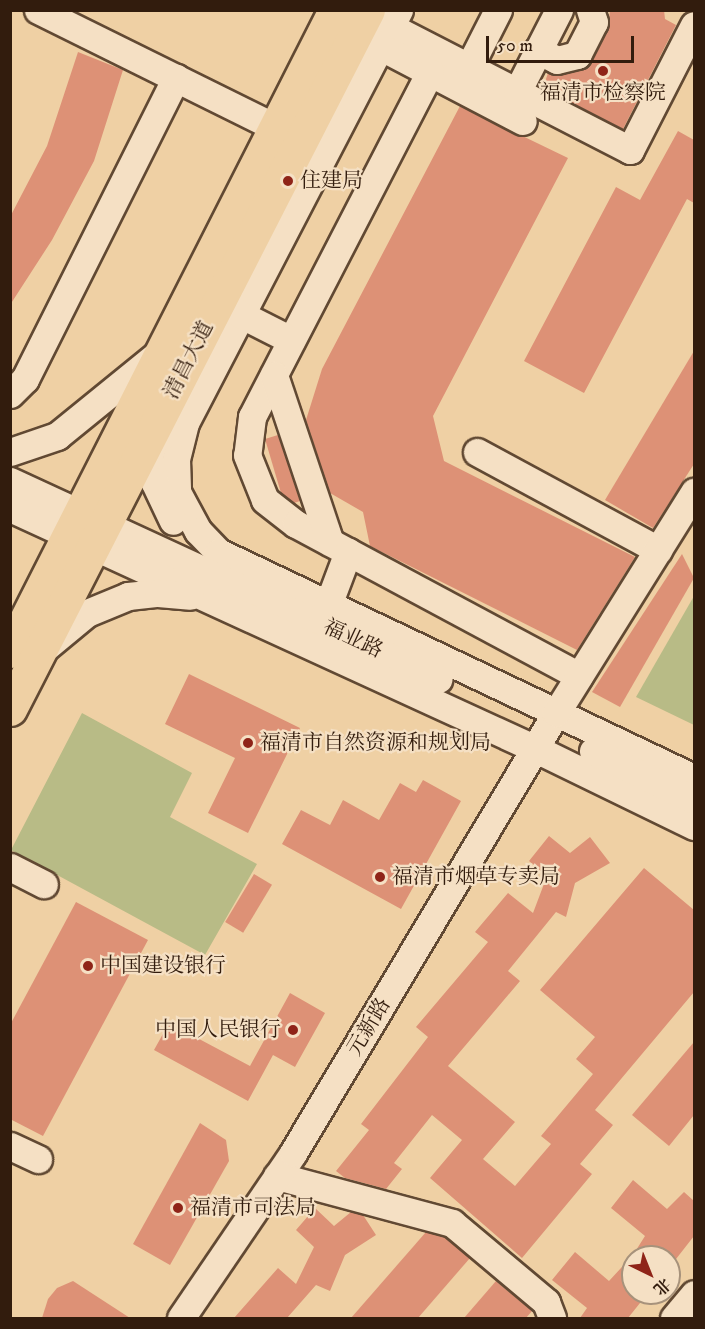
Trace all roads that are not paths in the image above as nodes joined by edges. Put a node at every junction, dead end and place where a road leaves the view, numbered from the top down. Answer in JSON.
{"nodes":[{"id":1,"x":38,"y":10,"type":"edge"},
{"id":2,"x":498,"y":10,"type":"edge"},
{"id":3,"x":559,"y":10,"type":"edge"},
{"id":4,"x":590,"y":10,"type":"edge"},
{"id":5,"x":373,"y":23,"type":"edge"},
{"id":6,"x":694,"y":25,"type":"edge"},
{"id":7,"x":538,"y":50,"type":"junction"},
{"id":8,"x":469,"y":67,"type":"junction"},
{"id":9,"x":430,"y":72,"type":"junction"},
{"id":10,"x":176,"y":78,"type":"junction"},
{"id":11,"x":517,"y":92,"type":"junction"},
{"id":12,"x":523,"y":121,"type":"dead end"},
{"id":13,"x":273,"y":126,"type":"junction"},
{"id":14,"x":229,"y":309,"type":"junction"},
{"id":15,"x":291,"y":340,"type":"junction"},
{"id":16,"x":158,"y":354,"type":"junction"},
{"id":17,"x":274,"y":375,"type":"junction"},
{"id":18,"x":10,"y":394,"type":"edge"},
{"id":19,"x":163,"y":410,"type":"junction"},
{"id":20,"x":10,"y":452,"type":"edge"},
{"id":21,"x":477,"y":452,"type":"dead end"},
{"id":22,"x":10,"y":481,"type":"edge"},
{"id":23,"x":694,"y":492,"type":"edge"},
{"id":24,"x":10,"y":508,"type":"edge"},
{"id":25,"x":86,"y":529,"type":"junction"},
{"id":26,"x":339,"y":547,"type":"junction"},
{"id":27,"x":658,"y":550,"type":"junction"},
{"id":28,"x":214,"y":588,"type":"junction"},
{"id":29,"x":325,"y":615,"type":"junction"},
{"id":30,"x":24,"y":653,"type":"edge"},
{"id":31,"x":579,"y":676,"type":"junction"},
{"id":32,"x":10,"y":709,"type":"edge"},
{"id":33,"x":546,"y":730,"type":"junction"},
{"id":34,"x":694,"y":778,"type":"edge"},
{"id":35,"x":694,"y":800,"type":"edge"},
{"id":36,"x":694,"y":826,"type":"edge"},
{"id":37,"x":11,"y":869,"type":"edge"},
{"id":38,"x":44,"y":884,"type":"dead end"},
{"id":39,"x":10,"y":1146,"type":"edge"},
{"id":40,"x":38,"y":1160,"type":"dead end"},
{"id":41,"x":278,"y":1176,"type":"junction"},
{"id":42,"x":694,"y":1294,"type":"edge"},
{"id":43,"x":181,"y":1318,"type":"edge"},
{"id":44,"x":552,"y":1318,"type":"edge"},
{"id":45,"x":674,"y":1318,"type":"edge"}],
"edges":[{"from":1,"to":10,"type":"street"},
{"from":2,"to":8,"type":"street"},
{"from":3,"to":7,"type":"street"},
{"from":4,"to":7,"type":"street"},
{"from":5,"to":8,"type":"street"},
{"from":5,"to":9,"type":"street"},
{"from":5,"to":13,"type":"main road","name":"清昌大道"},
{"from":5,"to":14,"type":"main road","name":"清昌大道"},
{"from":6,"to":11,"type":"street"},
{"from":7,"to":11,"type":"street"},
{"from":8,"to":11,"type":"street"},
{"from":9,"to":12,"type":"street"},
{"from":9,"to":15,"type":"street"},
{"from":10,"to":13,"type":"street"},
{"from":10,"to":18,"type":"street"},
{"from":13,"to":16,"type":"main road","name":"清昌大道"},
{"from":14,"to":15,"type":"street"},
{"from":14,"to":19,"type":"main road","name":"清昌大道"},
{"from":14,"to":29,"type":"street"},
{"from":15,"to":17,"type":"street"},
{"from":16,"to":20,"type":"street"},
{"from":16,"to":25,"type":"main road","name":"清昌大道"},
{"from":17,"to":26,"type":"street"},
{"from":17,"to":26,"type":"street"},
{"from":19,"to":25,"type":"main road","name":"清昌大道"},
{"from":19,"to":28,"type":"street"},
{"from":21,"to":27,"type":"street"},
{"from":22,"to":25,"type":"street","name":"福业路"},
{"from":23,"to":27,"type":"street","name":"元新路"},
{"from":24,"to":25,"type":"street","name":"福业路"},
{"from":25,"to":28,"type":"street","name":"福业路"},
{"from":25,"to":30,"type":"main road","name":"清昌大道"},
{"from":26,"to":29,"type":"street"},
{"from":26,"to":31,"type":"street"},
{"from":27,"to":31,"type":"street","name":"元新路"},
{"from":28,"to":29,"type":"street","name":"福业路"},
{"from":28,"to":30,"type":"street"},
{"from":28,"to":33,"type":"street","name":"福业路"},
{"from":29,"to":33,"type":"street","name":"福业路"},
{"from":30,"to":32,"type":"main road","name":"清昌大道"},
{"from":31,"to":33,"type":"street","name":"元新路"},
{"from":33,"to":34,"type":"street"},
{"from":33,"to":35,"type":"street","name":"福业路"},
{"from":33,"to":36,"type":"street","name":"福业路"},
{"from":33,"to":41,"type":"street","name":"元新路"},
{"from":37,"to":38,"type":"street"},
{"from":39,"to":40,"type":"street"},
{"from":41,"to":43,"type":"street","name":"元新路"},
{"from":41,"to":44,"type":"street"},
{"from":42,"to":45,"type":"street"}]}
